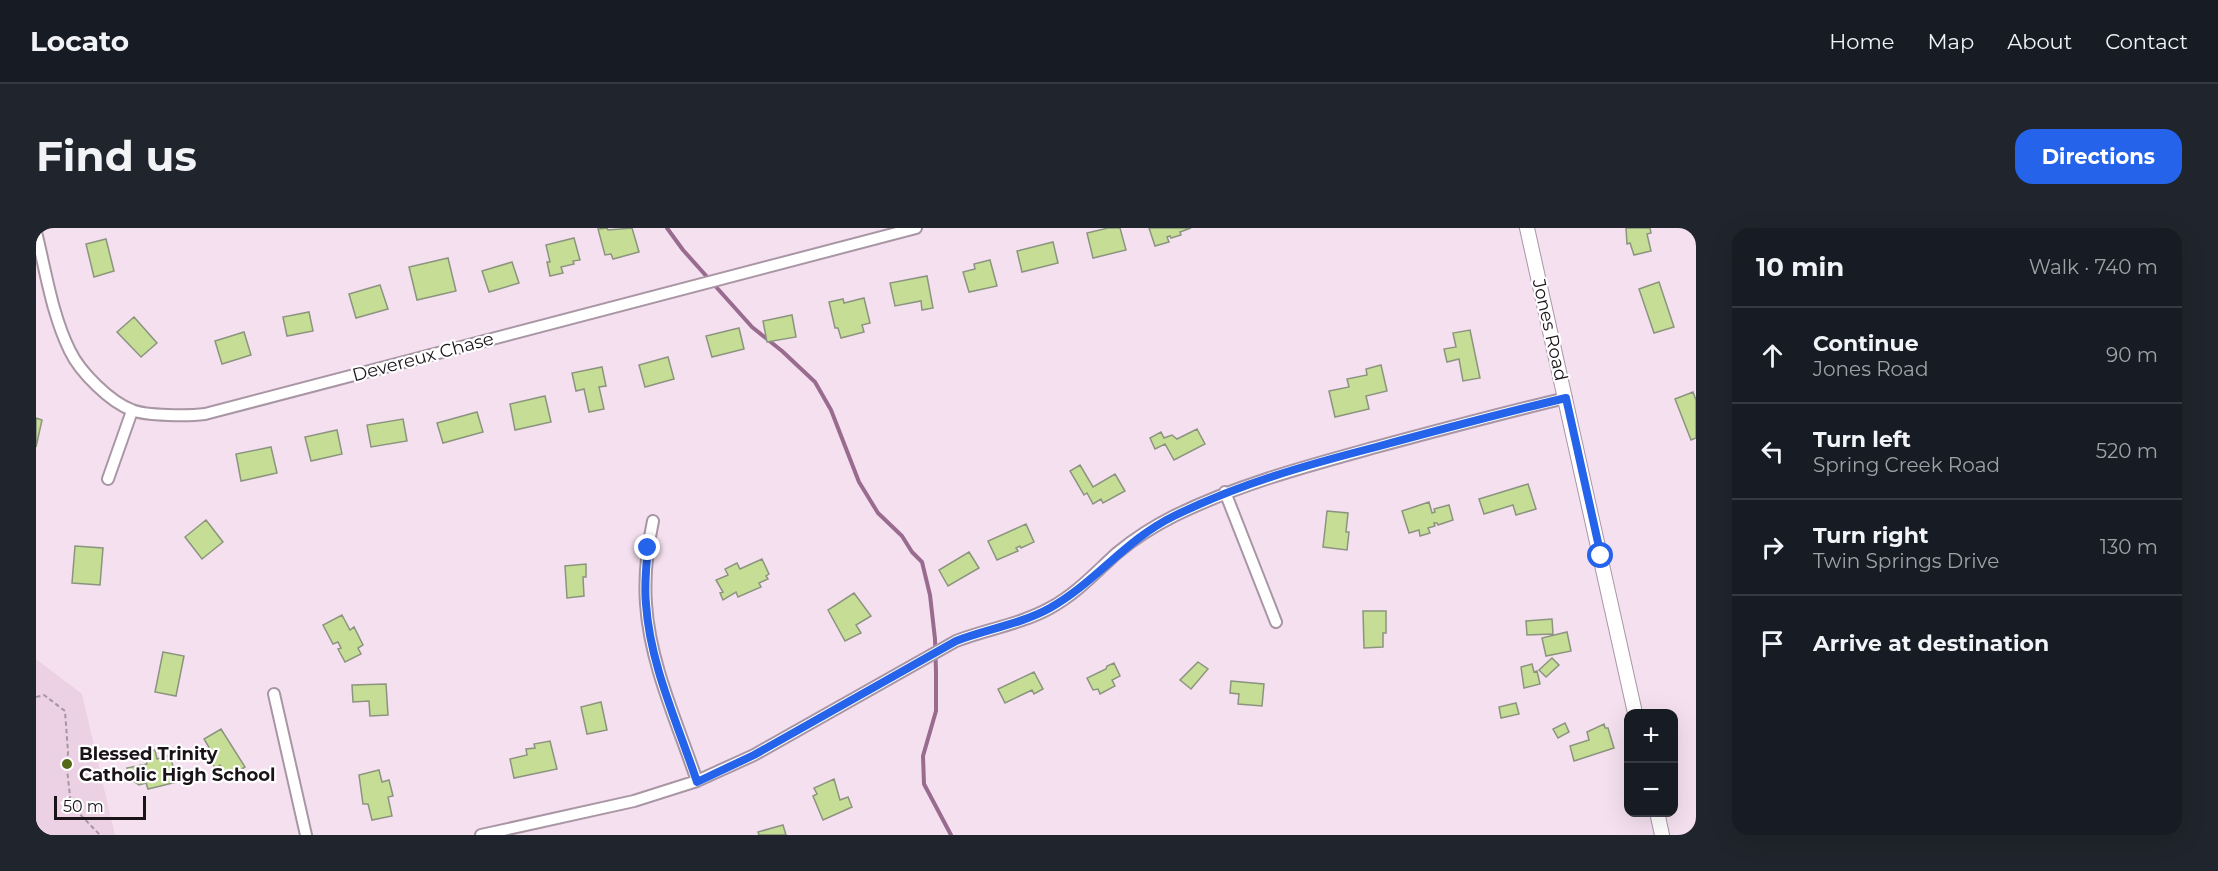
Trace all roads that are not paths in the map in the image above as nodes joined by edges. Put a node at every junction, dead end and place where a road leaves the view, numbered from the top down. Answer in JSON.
{"nodes":[{"id":1,"x":916,"y":228,"type":"edge"},
{"id":2,"x":1527,"y":228,"type":"edge"},
{"id":3,"x":36,"y":232,"type":"edge"},
{"id":4,"x":1566,"y":398,"type":"junction"},
{"id":5,"x":132,"y":411,"type":"junction"},
{"id":6,"x":108,"y":479,"type":"dead end"},
{"id":7,"x":1225,"y":492,"type":"junction"},
{"id":8,"x":652,"y":521,"type":"dead end"},
{"id":9,"x":1276,"y":622,"type":"dead end"},
{"id":10,"x":274,"y":694,"type":"dead end"},
{"id":11,"x":1634,"y":709,"type":"edge"},
{"id":12,"x":697,"y":782,"type":"junction"},
{"id":13,"x":1658,"y":817,"type":"edge"},
{"id":14,"x":306,"y":835,"type":"edge"},
{"id":15,"x":481,"y":835,"type":"edge"},
{"id":16,"x":1662,"y":835,"type":"edge"}],
"edges":[{"from":1,"to":5,"type":"street","name":"Devereux Chase"},
{"from":2,"to":4,"type":"street","name":"Jones Road"},
{"from":3,"to":5,"type":"street","name":"Devereux Chase"},
{"from":4,"to":7,"type":"street"},
{"from":4,"to":11,"type":"street","name":"Jones Road"},
{"from":5,"to":6,"type":"street"},
{"from":7,"to":9,"type":"street"},
{"from":7,"to":12,"type":"street"},
{"from":8,"to":12,"type":"street"},
{"from":10,"to":14,"type":"street"},
{"from":12,"to":15,"type":"street"},
{"from":13,"to":16,"type":"street"}]}
